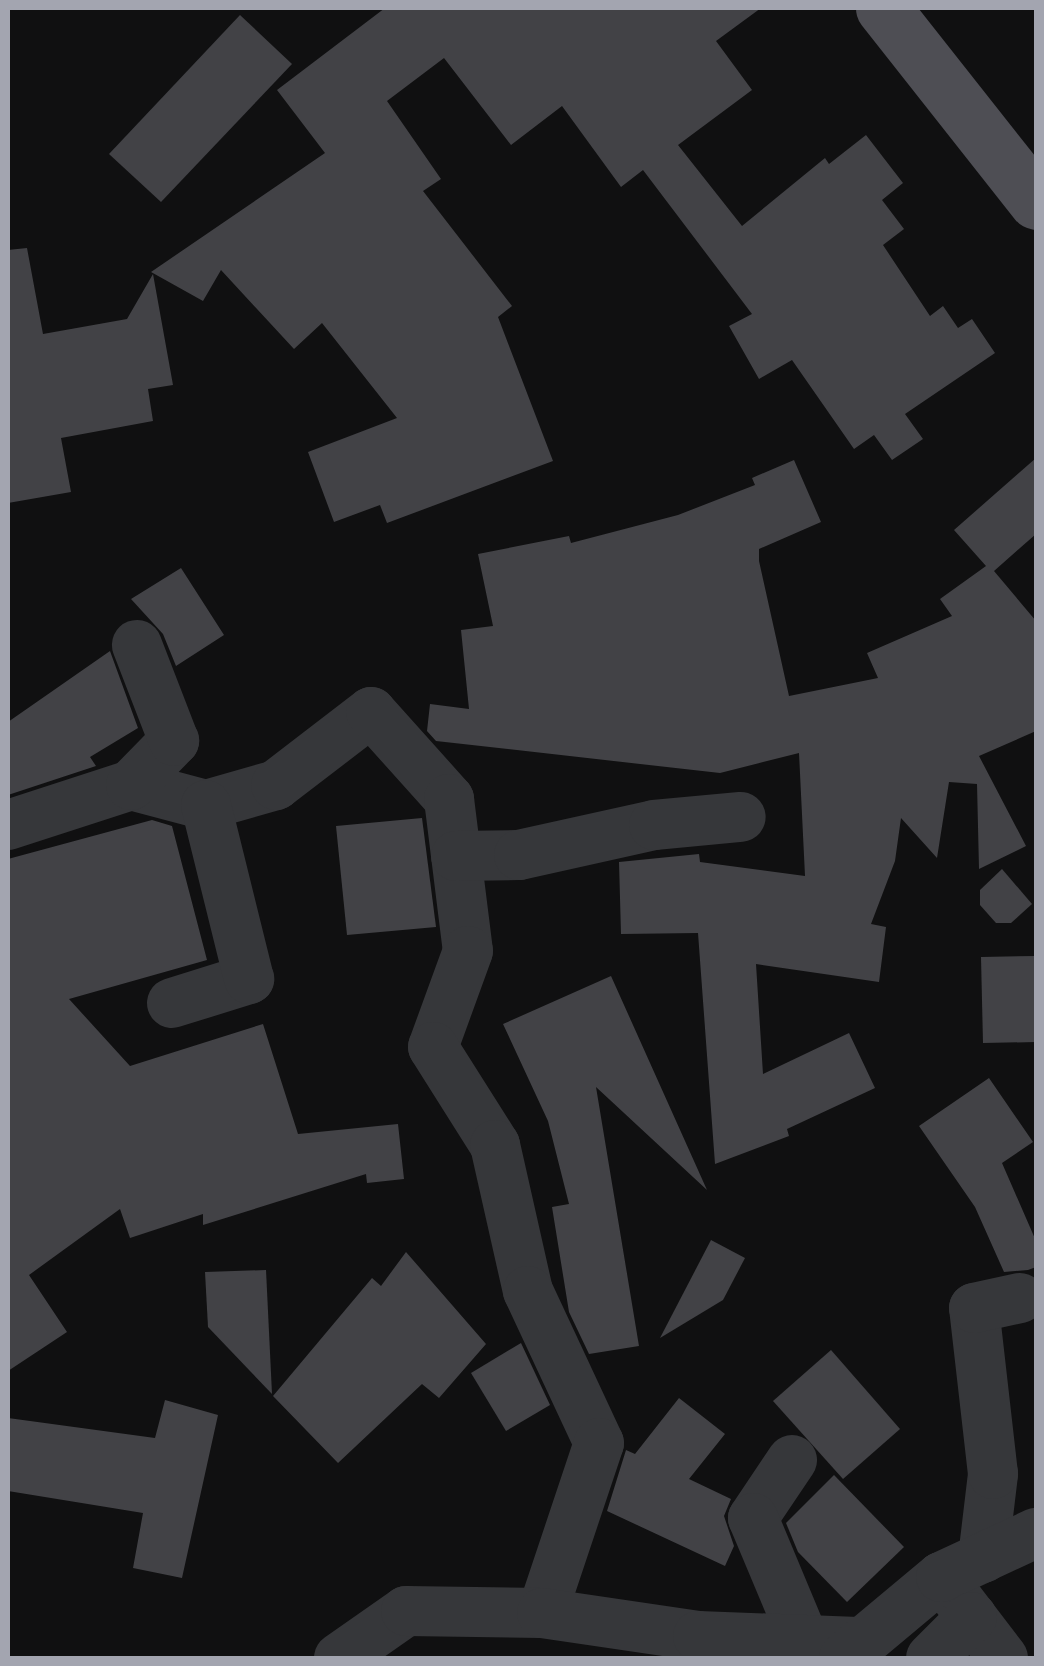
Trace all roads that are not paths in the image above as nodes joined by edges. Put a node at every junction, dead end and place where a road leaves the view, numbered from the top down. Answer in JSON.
{"nodes":[{"id":1,"x":883,"y":8,"type":"edge"},
{"id":2,"x":1036,"y":202,"type":"edge"},
{"id":3,"x":137,"y":645,"type":"dead end"},
{"id":4,"x":131,"y":785,"type":"junction"},
{"id":5,"x":206,"y":805,"type":"junction"},
{"id":6,"x":741,"y":816,"type":"dead end"},
{"id":7,"x":8,"y":825,"type":"edge"},
{"id":8,"x":456,"y":856,"type":"junction"},
{"id":9,"x":172,"y":1004,"type":"dead end"},
{"id":10,"x":1020,"y":1298,"type":"dead end"},
{"id":11,"x":792,"y":1460,"type":"dead end"},
{"id":12,"x":1036,"y":1533,"type":"edge"},
{"id":13,"x":962,"y":1568,"type":"junction"},
{"id":14,"x":542,"y":1613,"type":"junction"},
{"id":15,"x":972,"y":1617,"type":"junction"},
{"id":16,"x":836,"y":1647,"type":"edge"},
{"id":17,"x":338,"y":1658,"type":"edge"},
{"id":18,"x":931,"y":1658,"type":"edge"},
{"id":19,"x":1003,"y":1658,"type":"edge"}],
"edges":[{"from":1,"to":2,"type":"main road"},
{"from":3,"to":4,"type":"street"},
{"from":4,"to":5,"type":"street"},
{"from":4,"to":7,"type":"street"},
{"from":5,"to":8,"type":"street"},
{"from":5,"to":9,"type":"street"},
{"from":6,"to":8,"type":"street"},
{"from":8,"to":14,"type":"street"},
{"from":10,"to":13,"type":"street"},
{"from":11,"to":16,"type":"street"},
{"from":12,"to":13,"type":"street"},
{"from":13,"to":15,"type":"street"},
{"from":13,"to":16,"type":"street"},
{"from":14,"to":16,"type":"street"},
{"from":14,"to":17,"type":"street"},
{"from":15,"to":18,"type":"street"},
{"from":15,"to":19,"type":"street"}]}
